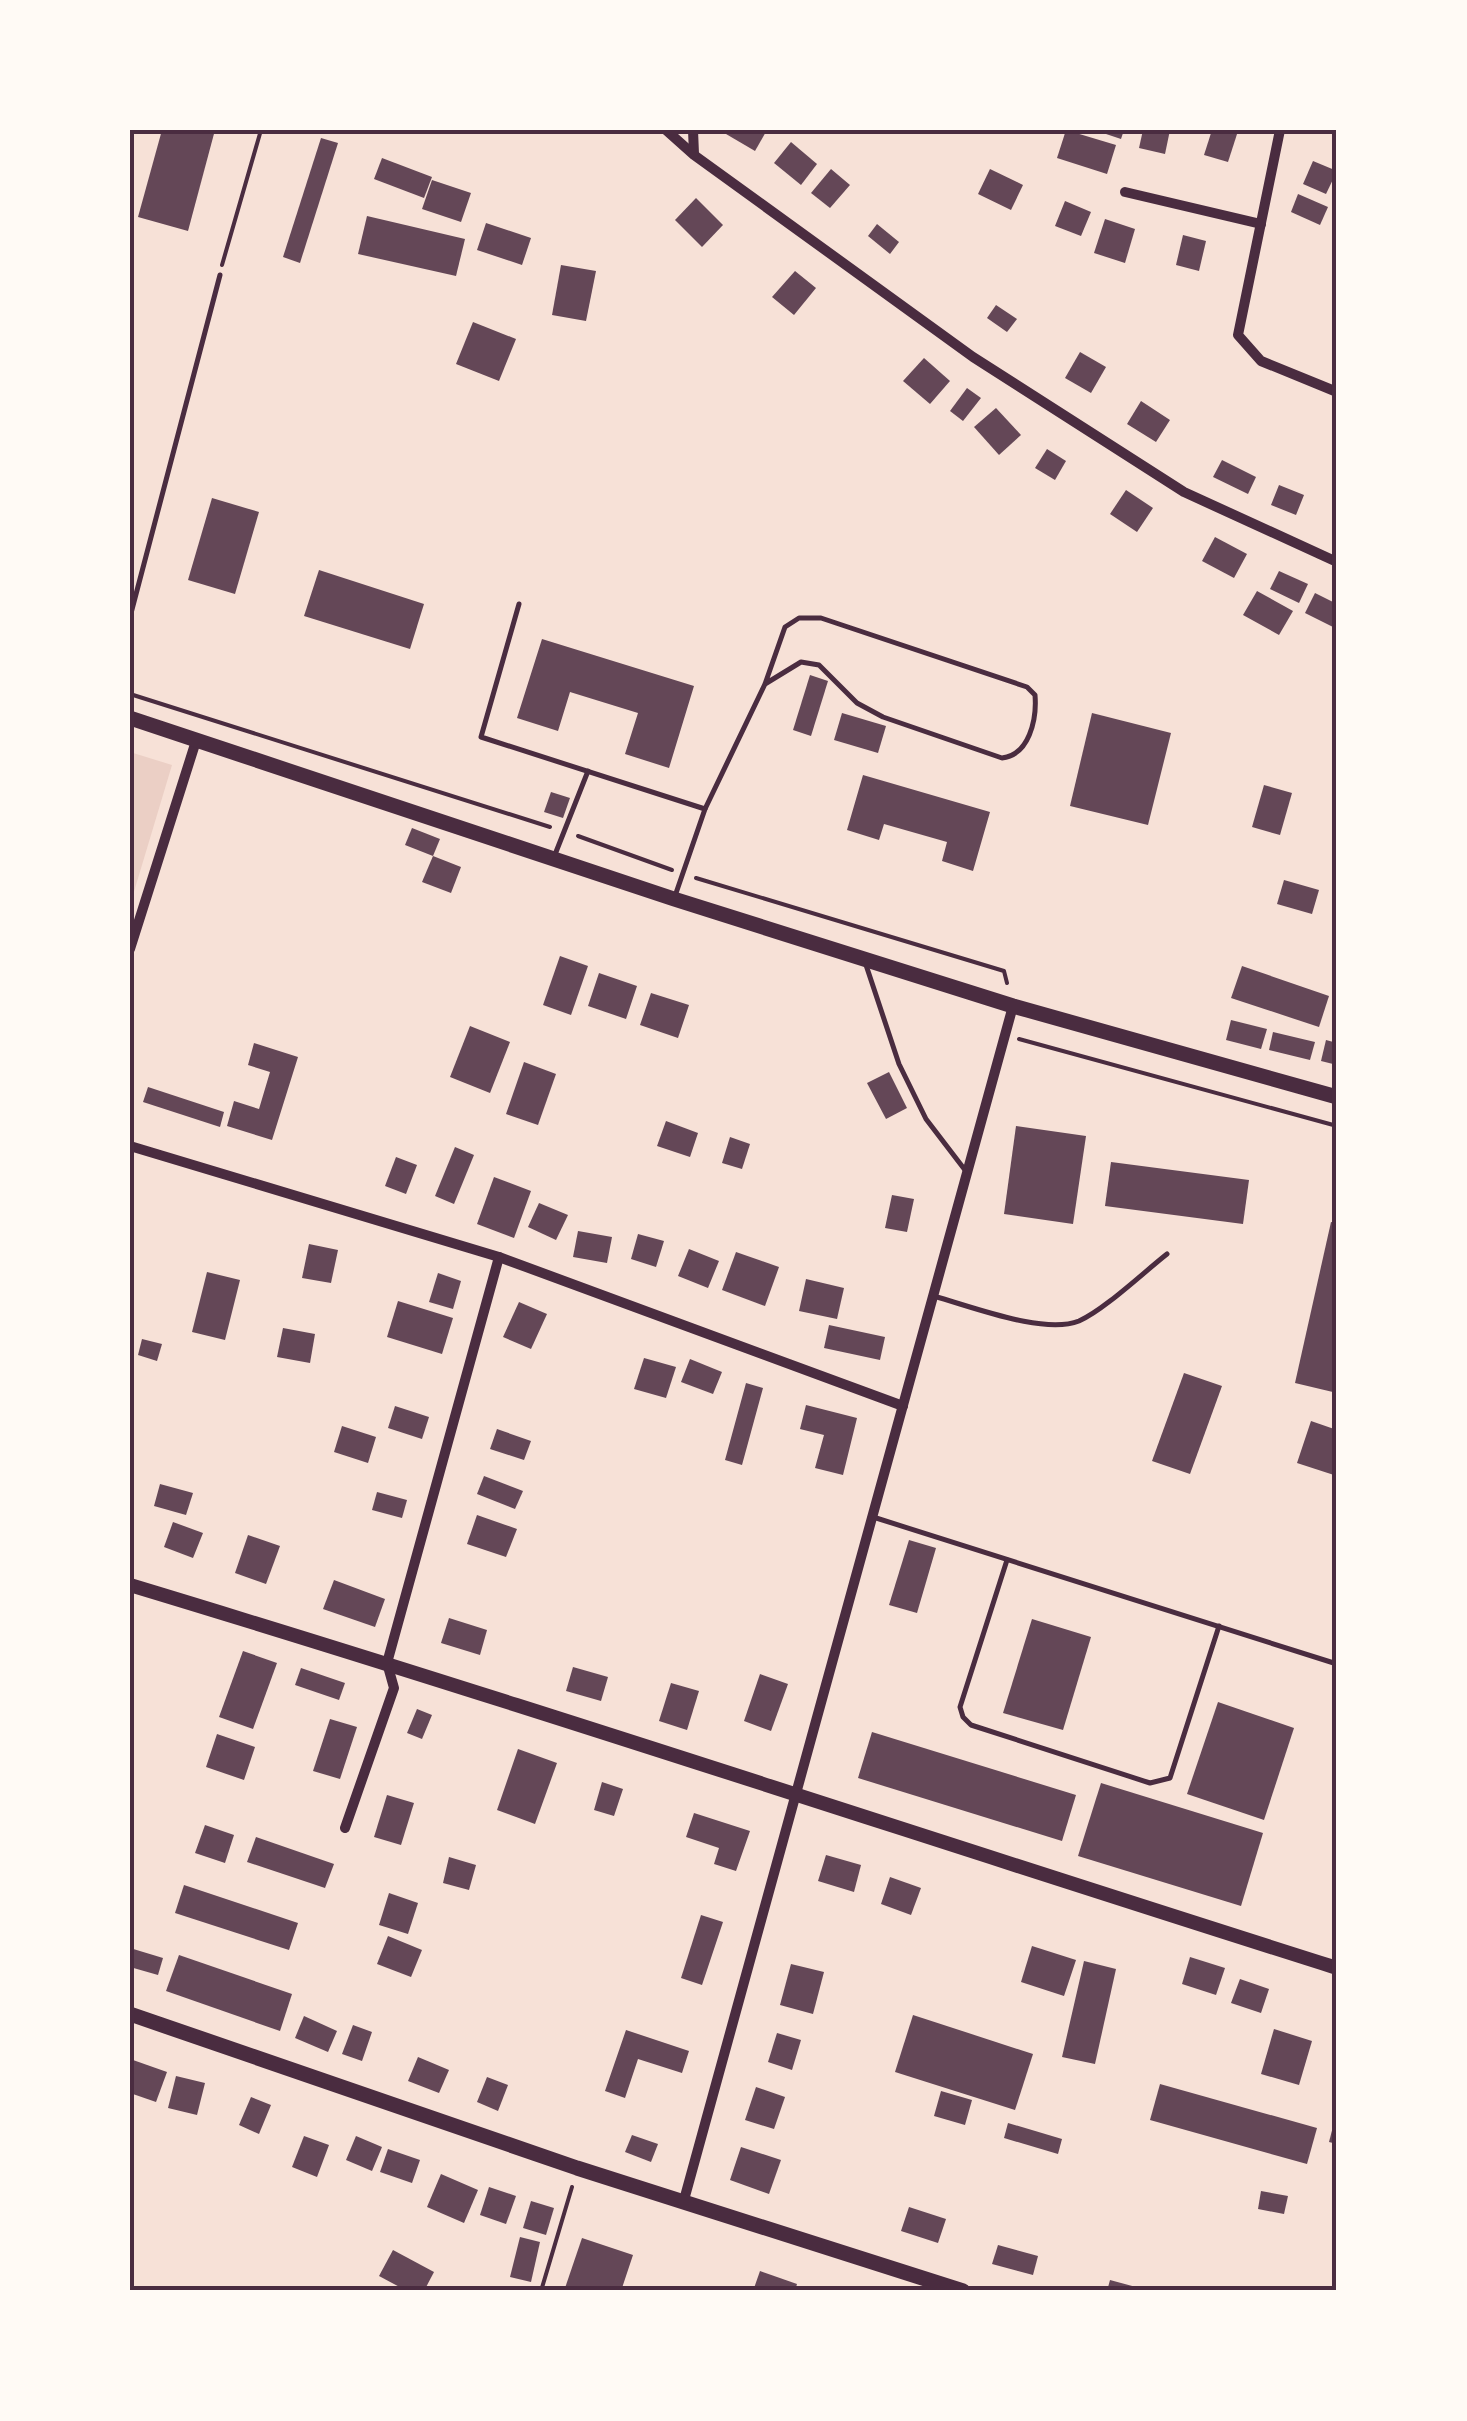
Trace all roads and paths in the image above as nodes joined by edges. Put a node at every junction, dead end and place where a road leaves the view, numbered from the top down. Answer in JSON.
{"nodes":[{"id":1,"x":261,"y":130,"type":"edge"},
{"id":2,"x":666,"y":130,"type":"edge"},
{"id":3,"x":693,"y":130,"type":"edge"},
{"id":4,"x":1280,"y":130,"type":"edge"},
{"id":5,"x":694,"y":154,"type":"junction"},
{"id":6,"x":1125,"y":192,"type":"dead end"},
{"id":7,"x":1261,"y":224,"type":"junction"},
{"id":8,"x":220,"y":275,"type":"joint"},
{"id":9,"x":1337,"y":392,"type":"edge"},
{"id":10,"x":1337,"y":562,"type":"edge"},
{"id":11,"x":519,"y":604,"type":"dead end"},
{"id":12,"x":130,"y":618,"type":"edge"},
{"id":13,"x":765,"y":684,"type":"junction"},
{"id":14,"x":130,"y":694,"type":"edge"},
{"id":15,"x":130,"y":718,"type":"edge"},
{"id":16,"x":196,"y":740,"type":"junction"},
{"id":17,"x":588,"y":772,"type":"junction"},
{"id":18,"x":704,"y":809,"type":"junction"},
{"id":19,"x":565,"y":832,"type":"junction"},
{"id":20,"x":553,"y":858,"type":"junction"},
{"id":21,"x":682,"y":874,"type":"junction"},
{"id":22,"x":674,"y":898,"type":"junction"},
{"id":23,"x":130,"y":949,"type":"edge"},
{"id":24,"x":864,"y":959,"type":"junction"},
{"id":25,"x":1013,"y":1006,"type":"junction"},
{"id":26,"x":1005,"y":1035,"type":"junction"},
{"id":27,"x":1337,"y":1097,"type":"edge"},
{"id":28,"x":1337,"y":1126,"type":"edge"},
{"id":29,"x":130,"y":1146,"type":"edge"},
{"id":30,"x":967,"y":1173,"type":"junction"},
{"id":31,"x":1167,"y":1254,"type":"dead end"},
{"id":32,"x":499,"y":1258,"type":"junction"},
{"id":33,"x":933,"y":1296,"type":"junction"},
{"id":34,"x":903,"y":1406,"type":"junction"},
{"id":35,"x":872,"y":1517,"type":"junction"},
{"id":36,"x":1007,"y":1560,"type":"junction"},
{"id":37,"x":130,"y":1585,"type":"edge"},
{"id":38,"x":1219,"y":1626,"type":"junction"},
{"id":39,"x":388,"y":1663,"type":"junction"},
{"id":40,"x":1337,"y":1664,"type":"edge"},
{"id":41,"x":796,"y":1797,"type":"junction"},
{"id":42,"x":345,"y":1828,"type":"dead end"},
{"id":43,"x":1337,"y":1968,"type":"edge"},
{"id":44,"x":130,"y":2014,"type":"edge"},
{"id":45,"x":578,"y":2168,"type":"junction"},
{"id":46,"x":684,"y":2200,"type":"junction"},
{"id":47,"x":541,"y":2291,"type":"edge"},
{"id":48,"x":963,"y":2291,"type":"edge"}],
"edges":[{"from":1,"to":8,"type":"path"},
{"from":2,"to":5,"type":"street"},
{"from":3,"to":5,"type":"street"},
{"from":4,"to":7,"type":"street"},
{"from":5,"to":10,"type":"street"},
{"from":6,"to":7,"type":"street"},
{"from":7,"to":9,"type":"street"},
{"from":8,"to":12,"type":"lane"},
{"from":11,"to":17,"type":"lane"},
{"from":13,"to":13,"type":"lane"},
{"from":13,"to":18,"type":"lane"},
{"from":14,"to":19,"type":"path"},
{"from":15,"to":16,"type":"main road"},
{"from":16,"to":20,"type":"main road"},
{"from":16,"to":23,"type":"street"},
{"from":17,"to":18,"type":"lane"},
{"from":17,"to":19,"type":"lane"},
{"from":18,"to":21,"type":"lane"},
{"from":19,"to":20,"type":"lane"},
{"from":19,"to":21,"type":"path"},
{"from":20,"to":22,"type":"main road"},
{"from":21,"to":22,"type":"lane"},
{"from":21,"to":25,"type":"path"},
{"from":22,"to":24,"type":"main road"},
{"from":24,"to":25,"type":"main road"},
{"from":24,"to":30,"type":"lane"},
{"from":25,"to":26,"type":"street"},
{"from":25,"to":27,"type":"main road"},
{"from":26,"to":28,"type":"path"},
{"from":26,"to":30,"type":"street"},
{"from":29,"to":32,"type":"street"},
{"from":30,"to":33,"type":"street"},
{"from":31,"to":33,"type":"lane"},
{"from":32,"to":34,"type":"street"},
{"from":32,"to":39,"type":"street"},
{"from":33,"to":34,"type":"street"},
{"from":34,"to":35,"type":"street"},
{"from":35,"to":36,"type":"lane"},
{"from":35,"to":41,"type":"street"},
{"from":36,"to":38,"type":"lane"},
{"from":36,"to":38,"type":"lane"},
{"from":37,"to":39,"type":"street"},
{"from":38,"to":40,"type":"lane"},
{"from":39,"to":41,"type":"street"},
{"from":39,"to":42,"type":"street"},
{"from":41,"to":43,"type":"street"},
{"from":41,"to":46,"type":"street"},
{"from":44,"to":45,"type":"main road"},
{"from":45,"to":46,"type":"main road"},
{"from":45,"to":47,"type":"path"},
{"from":46,"to":48,"type":"main road"}]}
